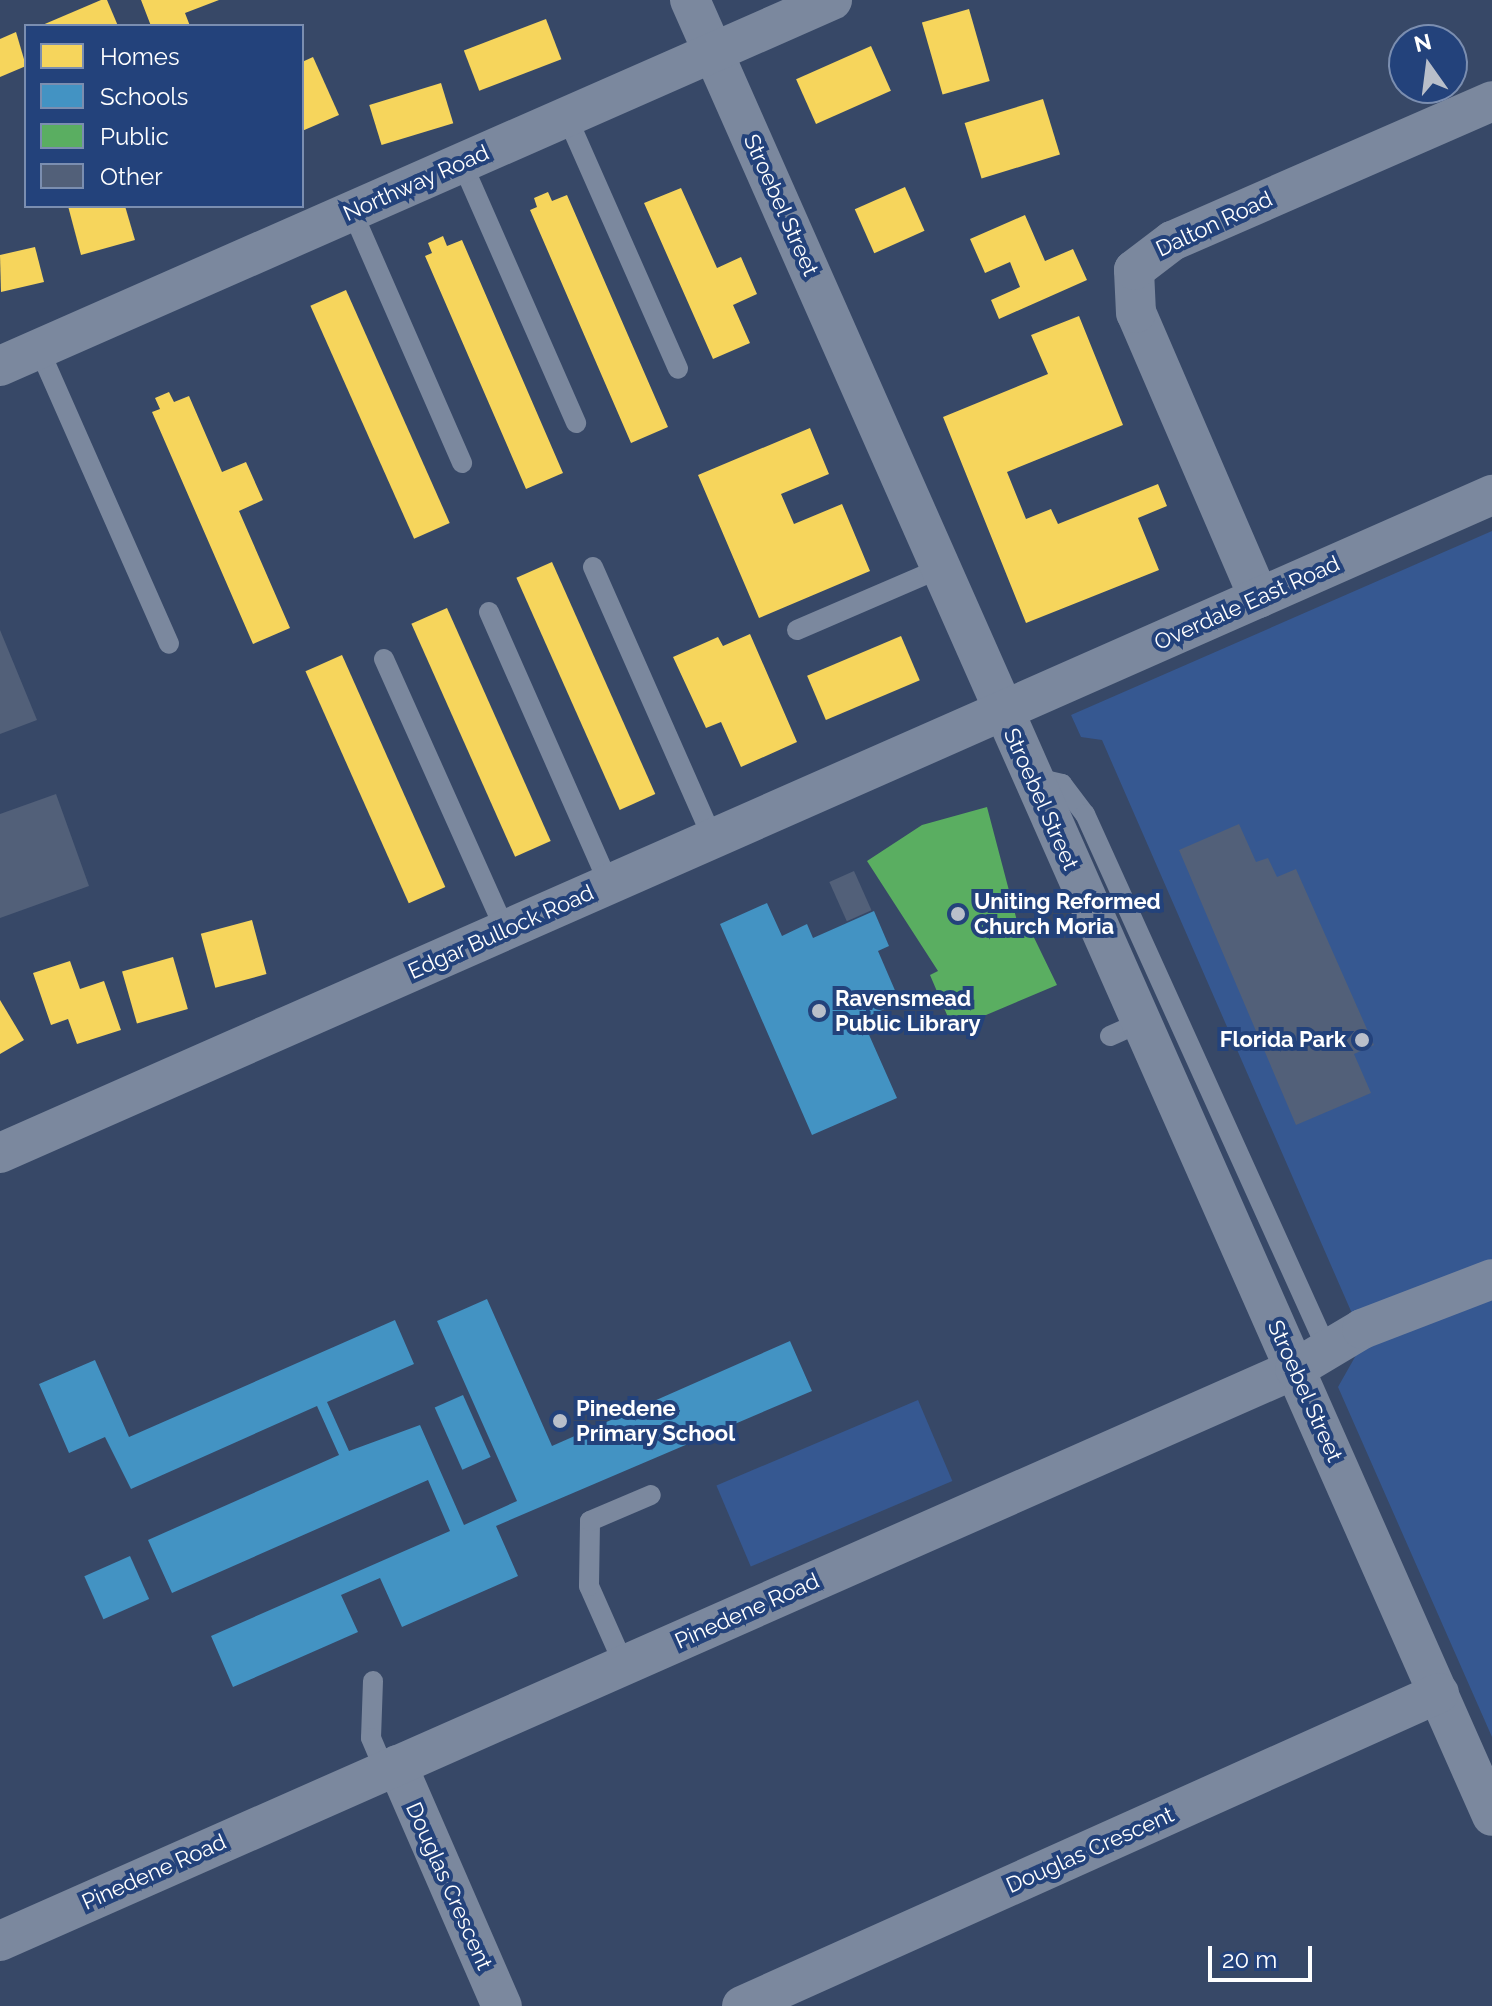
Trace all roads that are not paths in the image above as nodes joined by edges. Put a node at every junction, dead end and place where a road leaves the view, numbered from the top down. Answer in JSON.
{"nodes":[{"id":1,"x":690,"y":0,"type":"edge"},
{"id":2,"x":832,"y":0,"type":"edge"},
{"id":3,"x":713,"y":54,"type":"junction"},
{"id":4,"x":1492,"y":101,"type":"edge"},
{"id":5,"x":567,"y":117,"type":"junction"},
{"id":6,"x":462,"y":163,"type":"junction"},
{"id":7,"x":352,"y":211,"type":"junction"},
{"id":8,"x":39,"y":349,"type":"junction"},
{"id":9,"x":0,"y":366,"type":"edge"},
{"id":10,"x":678,"y":369,"type":"dead end"},
{"id":11,"x":576,"y":423,"type":"dead end"},
{"id":12,"x":462,"y":463,"type":"dead end"},
{"id":13,"x":1492,"y":495,"type":"edge"},
{"id":14,"x":593,"y":567,"type":"dead end"},
{"id":15,"x":941,"y":568,"type":"junction"},
{"id":16,"x":1259,"y":598,"type":"junction"},
{"id":17,"x":489,"y":612,"type":"dead end"},
{"id":18,"x":797,"y":630,"type":"dead end"},
{"id":19,"x":169,"y":644,"type":"dead end"},
{"id":20,"x":384,"y":659,"type":"dead end"},
{"id":21,"x":1002,"y":711,"type":"junction"},
{"id":22,"x":1032,"y":777,"type":"junction"},
{"id":23,"x":713,"y":839,"type":"junction"},
{"id":24,"x":609,"y":884,"type":"junction"},
{"id":25,"x":505,"y":930,"type":"junction"},
{"id":26,"x":0,"y":1153,"type":"edge"},
{"id":27,"x":1492,"y":1279,"type":"edge"},
{"id":28,"x":1311,"y":1359,"type":"junction"},
{"id":29,"x":651,"y":1495,"type":"dead end"},
{"id":30,"x":624,"y":1665,"type":"junction"},
{"id":31,"x":373,"y":1681,"type":"dead end"},
{"id":32,"x":1439,"y":1693,"type":"junction"},
{"id":33,"x":391,"y":1768,"type":"junction"},
{"id":34,"x":1492,"y":1816,"type":"edge"},
{"id":35,"x":0,"y":1941,"type":"edge"},
{"id":36,"x":502,"y":2006,"type":"edge"},
{"id":37,"x":742,"y":2006,"type":"edge"}],
"edges":[{"from":1,"to":3,"type":"street","name":"Stroebel Street"},
{"from":2,"to":3,"type":"street","name":"Northway Road"},
{"from":3,"to":5,"type":"street","name":"Northway Road"},
{"from":3,"to":15,"type":"street","name":"Stroebel Street"},
{"from":4,"to":16,"type":"street","name":"Dalton Road"},
{"from":5,"to":6,"type":"street","name":"Northway Road"},
{"from":5,"to":10,"type":"lane"},
{"from":6,"to":7,"type":"street","name":"Northway Road"},
{"from":6,"to":11,"type":"lane"},
{"from":7,"to":8,"type":"street","name":"Northway Road"},
{"from":7,"to":12,"type":"lane"},
{"from":8,"to":9,"type":"street","name":"Northway Road"},
{"from":8,"to":19,"type":"lane"},
{"from":13,"to":16,"type":"street","name":"Overdale East Road"},
{"from":14,"to":23,"type":"lane"},
{"from":15,"to":18,"type":"lane"},
{"from":15,"to":21,"type":"street","name":"Stroebel Street"},
{"from":16,"to":21,"type":"street","name":"Overdale East Road"},
{"from":17,"to":24,"type":"lane"},
{"from":20,"to":25,"type":"lane"},
{"from":21,"to":22,"type":"street","name":"Stroebel Street"},
{"from":21,"to":23,"type":"street","name":"Edgar Bullock Road"},
{"from":22,"to":28,"type":"street","name":"Stroebel Street"},
{"from":22,"to":28,"type":"lane"},
{"from":23,"to":24,"type":"street","name":"Edgar Bullock Road"},
{"from":24,"to":25,"type":"street","name":"Edgar Bullock Road"},
{"from":25,"to":26,"type":"street","name":"Edgar Bullock Road"},
{"from":27,"to":28,"type":"street","name":"Pinedene Road"},
{"from":28,"to":30,"type":"street","name":"Pinedene Road"},
{"from":28,"to":32,"type":"street","name":"Stroebel Street"},
{"from":29,"to":30,"type":"lane"},
{"from":30,"to":33,"type":"street","name":"Pinedene Road"},
{"from":31,"to":33,"type":"lane"},
{"from":32,"to":34,"type":"street","name":"Stroebel Street"},
{"from":32,"to":37,"type":"street","name":"Douglas Crescent"},
{"from":33,"to":35,"type":"street","name":"Pinedene Road"},
{"from":33,"to":36,"type":"street","name":"Douglas Crescent"}]}
